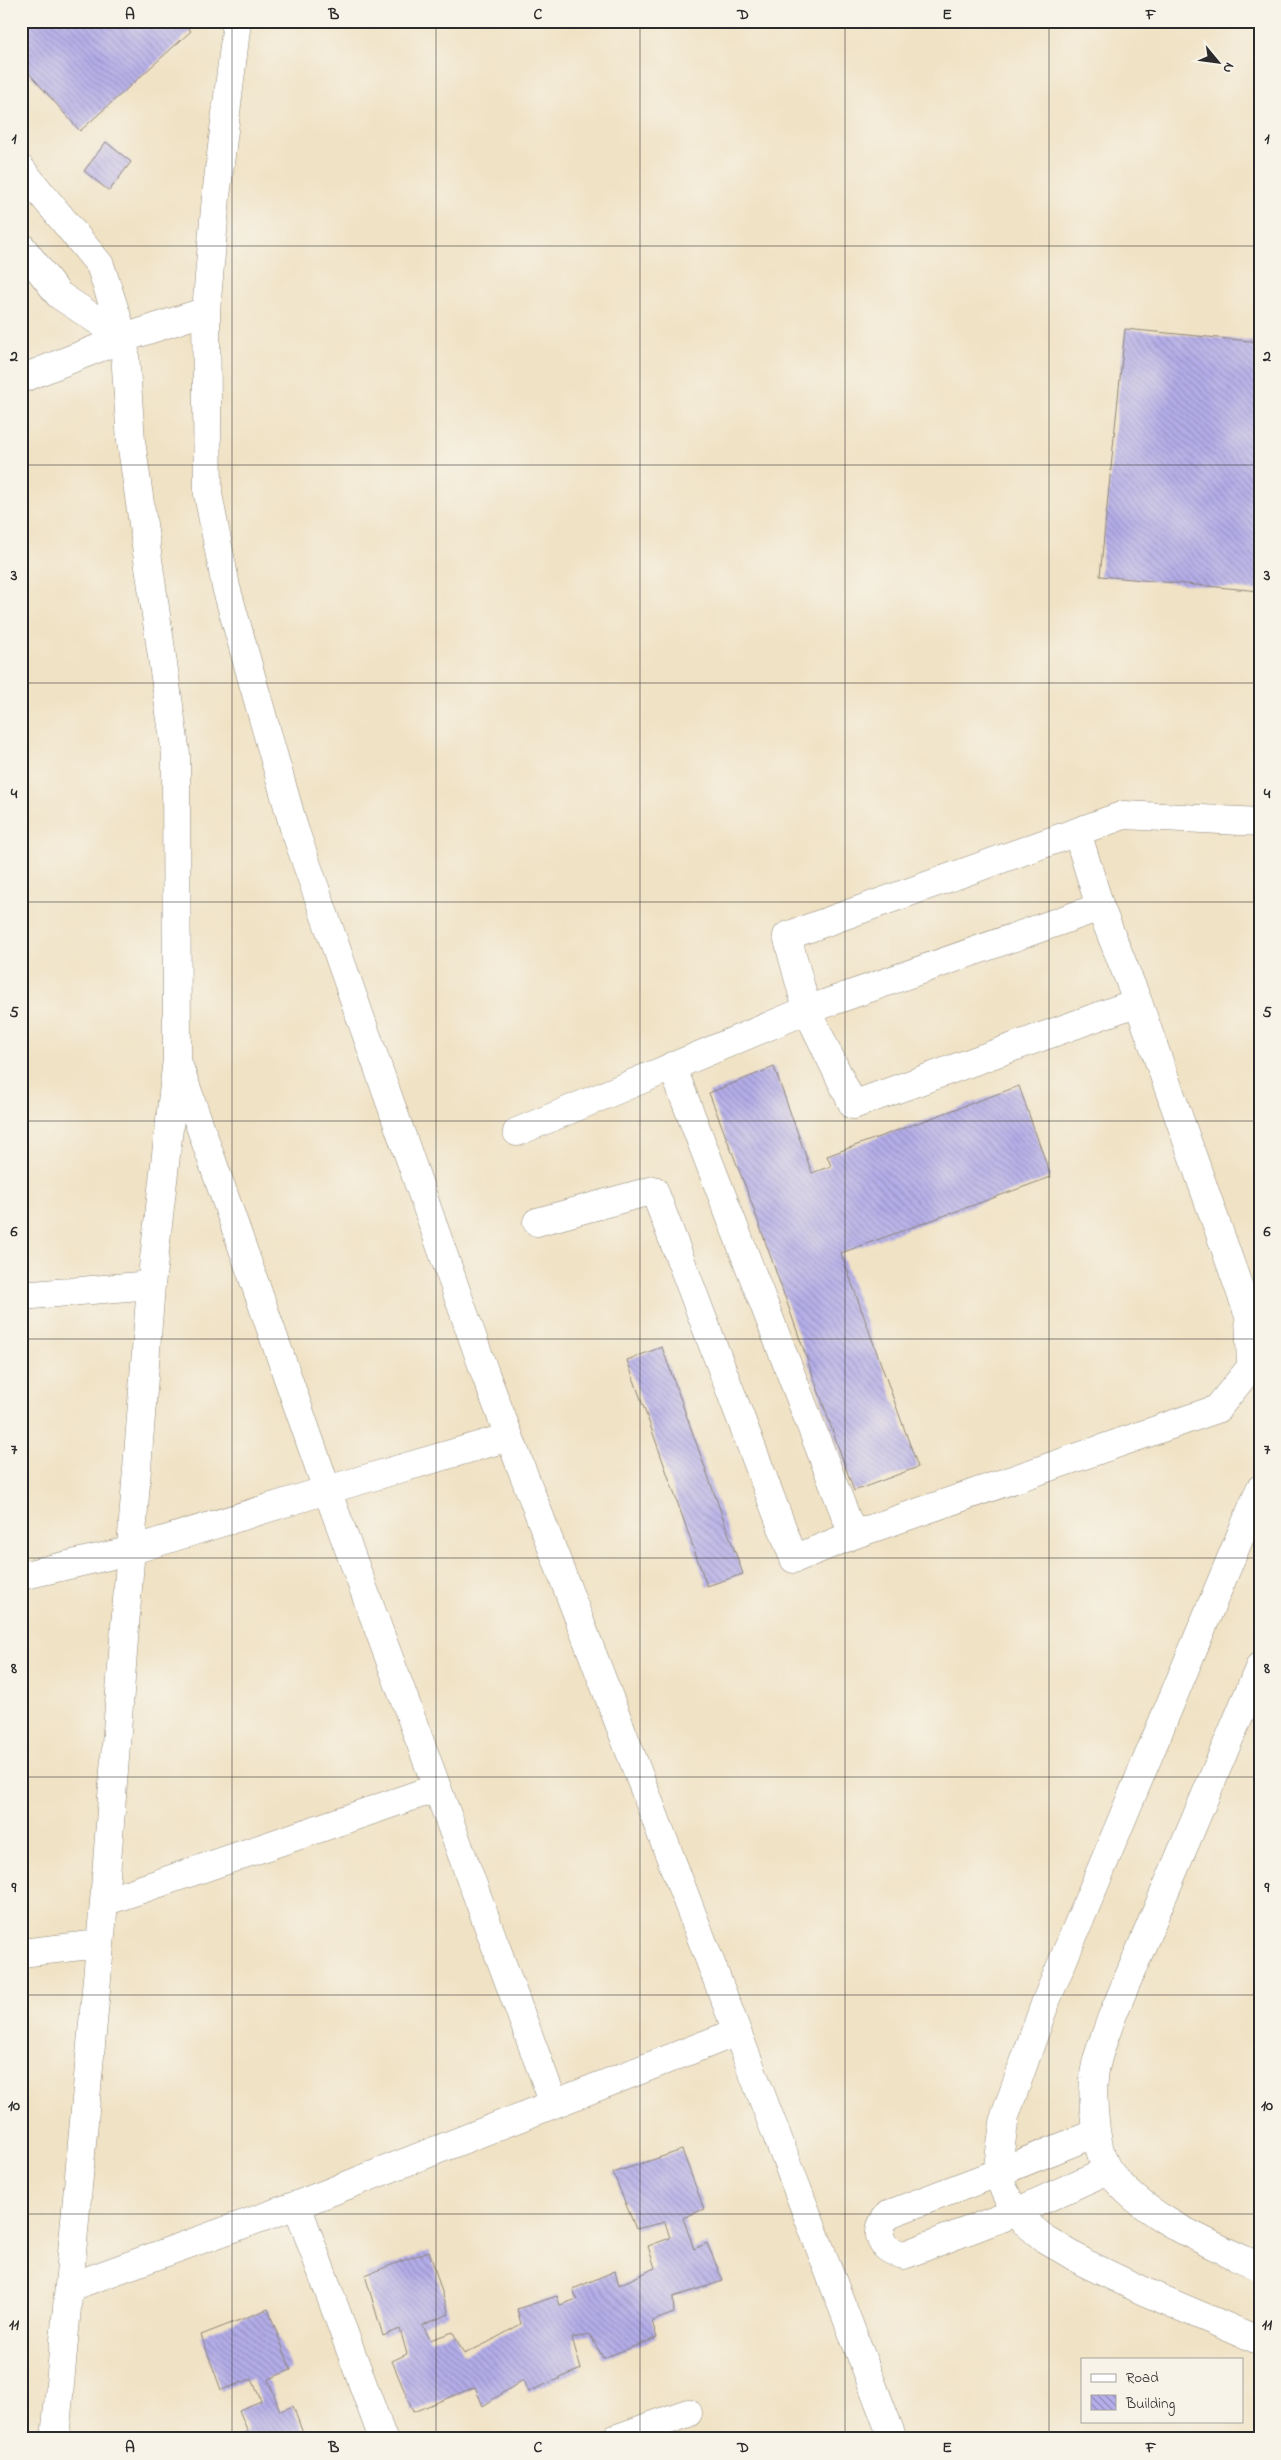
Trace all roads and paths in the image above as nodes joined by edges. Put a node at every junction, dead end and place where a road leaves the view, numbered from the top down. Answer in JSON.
{"nodes":[{"id":1,"x":237,"y":21,"type":"edge"},
{"id":2,"x":21,"y":169,"type":"edge"},
{"id":3,"x":21,"y":246,"type":"edge"},
{"id":4,"x":206,"y":311,"type":"junction"},
{"id":5,"x":124,"y":338,"type":"junction"},
{"id":6,"x":21,"y":379,"type":"edge"},
{"id":7,"x":1260,"y":822,"type":"edge"},
{"id":8,"x":1077,"y":832,"type":"junction"},
{"id":9,"x":1100,"y":907,"type":"junction"},
{"id":10,"x":1138,"y":1002,"type":"junction"},
{"id":11,"x":807,"y":1010,"type":"junction"},
{"id":12,"x":177,"y":1059,"type":"junction"},
{"id":13,"x":672,"y":1066,"type":"junction"},
{"id":14,"x":517,"y":1132,"type":"dead end"},
{"id":15,"x":537,"y":1222,"type":"dead end"},
{"id":16,"x":151,"y":1285,"type":"junction"},
{"id":17,"x":21,"y":1296,"type":"edge"},
{"id":18,"x":509,"y":1437,"type":"junction"},
{"id":19,"x":1260,"y":1489,"type":"edge"},
{"id":20,"x":327,"y":1490,"type":"junction"},
{"id":21,"x":854,"y":1535,"type":"junction"},
{"id":22,"x":129,"y":1551,"type":"junction"},
{"id":23,"x":21,"y":1576,"type":"edge"},
{"id":24,"x":1260,"y":1666,"type":"edge"},
{"id":25,"x":437,"y":1788,"type":"junction"},
{"id":26,"x":104,"y":1902,"type":"junction"},
{"id":27,"x":99,"y":1944,"type":"junction"},
{"id":28,"x":21,"y":1953,"type":"edge"},
{"id":29,"x":737,"y":2032,"type":"junction"},
{"id":30,"x":554,"y":2104,"type":"junction"},
{"id":31,"x":1096,"y":2134,"type":"junction"},
{"id":32,"x":1108,"y":2170,"type":"junction"},
{"id":33,"x":997,"y":2174,"type":"junction"},
{"id":34,"x":297,"y":2205,"type":"junction"},
{"id":35,"x":1014,"y":2214,"type":"junction"},
{"id":36,"x":1260,"y":2267,"type":"edge"},
{"id":37,"x":70,"y":2287,"type":"junction"},
{"id":38,"x":1260,"y":2341,"type":"edge"},
{"id":39,"x":688,"y":2413,"type":"dead end"},
{"id":40,"x":55,"y":2439,"type":"edge"},
{"id":41,"x":382,"y":2439,"type":"edge"},
{"id":42,"x":615,"y":2439,"type":"edge"},
{"id":43,"x":893,"y":2439,"type":"edge"}],
"edges":[{"from":1,"to":4,"type":"street"},
{"from":2,"to":5,"type":"street"},
{"from":3,"to":5,"type":"street"},
{"from":4,"to":5,"type":"street"},
{"from":4,"to":18,"type":"street"},
{"from":5,"to":6,"type":"street"},
{"from":5,"to":12,"type":"street"},
{"from":7,"to":8,"type":"street"},
{"from":8,"to":9,"type":"street"},
{"from":8,"to":11,"type":"street"},
{"from":9,"to":10,"type":"street"},
{"from":9,"to":11,"type":"street"},
{"from":10,"to":11,"type":"street"},
{"from":10,"to":21,"type":"street"},
{"from":11,"to":13,"type":"street"},
{"from":12,"to":16,"type":"street"},
{"from":12,"to":20,"type":"street"},
{"from":13,"to":14,"type":"street"},
{"from":13,"to":21,"type":"street"},
{"from":15,"to":21,"type":"street"},
{"from":16,"to":17,"type":"street"},
{"from":16,"to":22,"type":"street"},
{"from":18,"to":20,"type":"street"},
{"from":18,"to":29,"type":"street"},
{"from":19,"to":33,"type":"street"},
{"from":20,"to":22,"type":"street"},
{"from":20,"to":25,"type":"street"},
{"from":22,"to":23,"type":"street"},
{"from":22,"to":26,"type":"street"},
{"from":24,"to":31,"type":"street"},
{"from":25,"to":26,"type":"street"},
{"from":25,"to":30,"type":"street"},
{"from":26,"to":27,"type":"street"},
{"from":27,"to":28,"type":"street"},
{"from":27,"to":37,"type":"street"},
{"from":29,"to":30,"type":"street"},
{"from":29,"to":43,"type":"street"},
{"from":30,"to":34,"type":"street"},
{"from":31,"to":32,"type":"street"},
{"from":31,"to":33,"type":"street"},
{"from":32,"to":35,"type":"street"},
{"from":32,"to":36,"type":"street"},
{"from":33,"to":35,"type":"street"},
{"from":33,"to":35,"type":"street"},
{"from":34,"to":37,"type":"street"},
{"from":34,"to":41,"type":"street"},
{"from":35,"to":38,"type":"street"},
{"from":37,"to":40,"type":"street"},
{"from":39,"to":42,"type":"street"}]}
